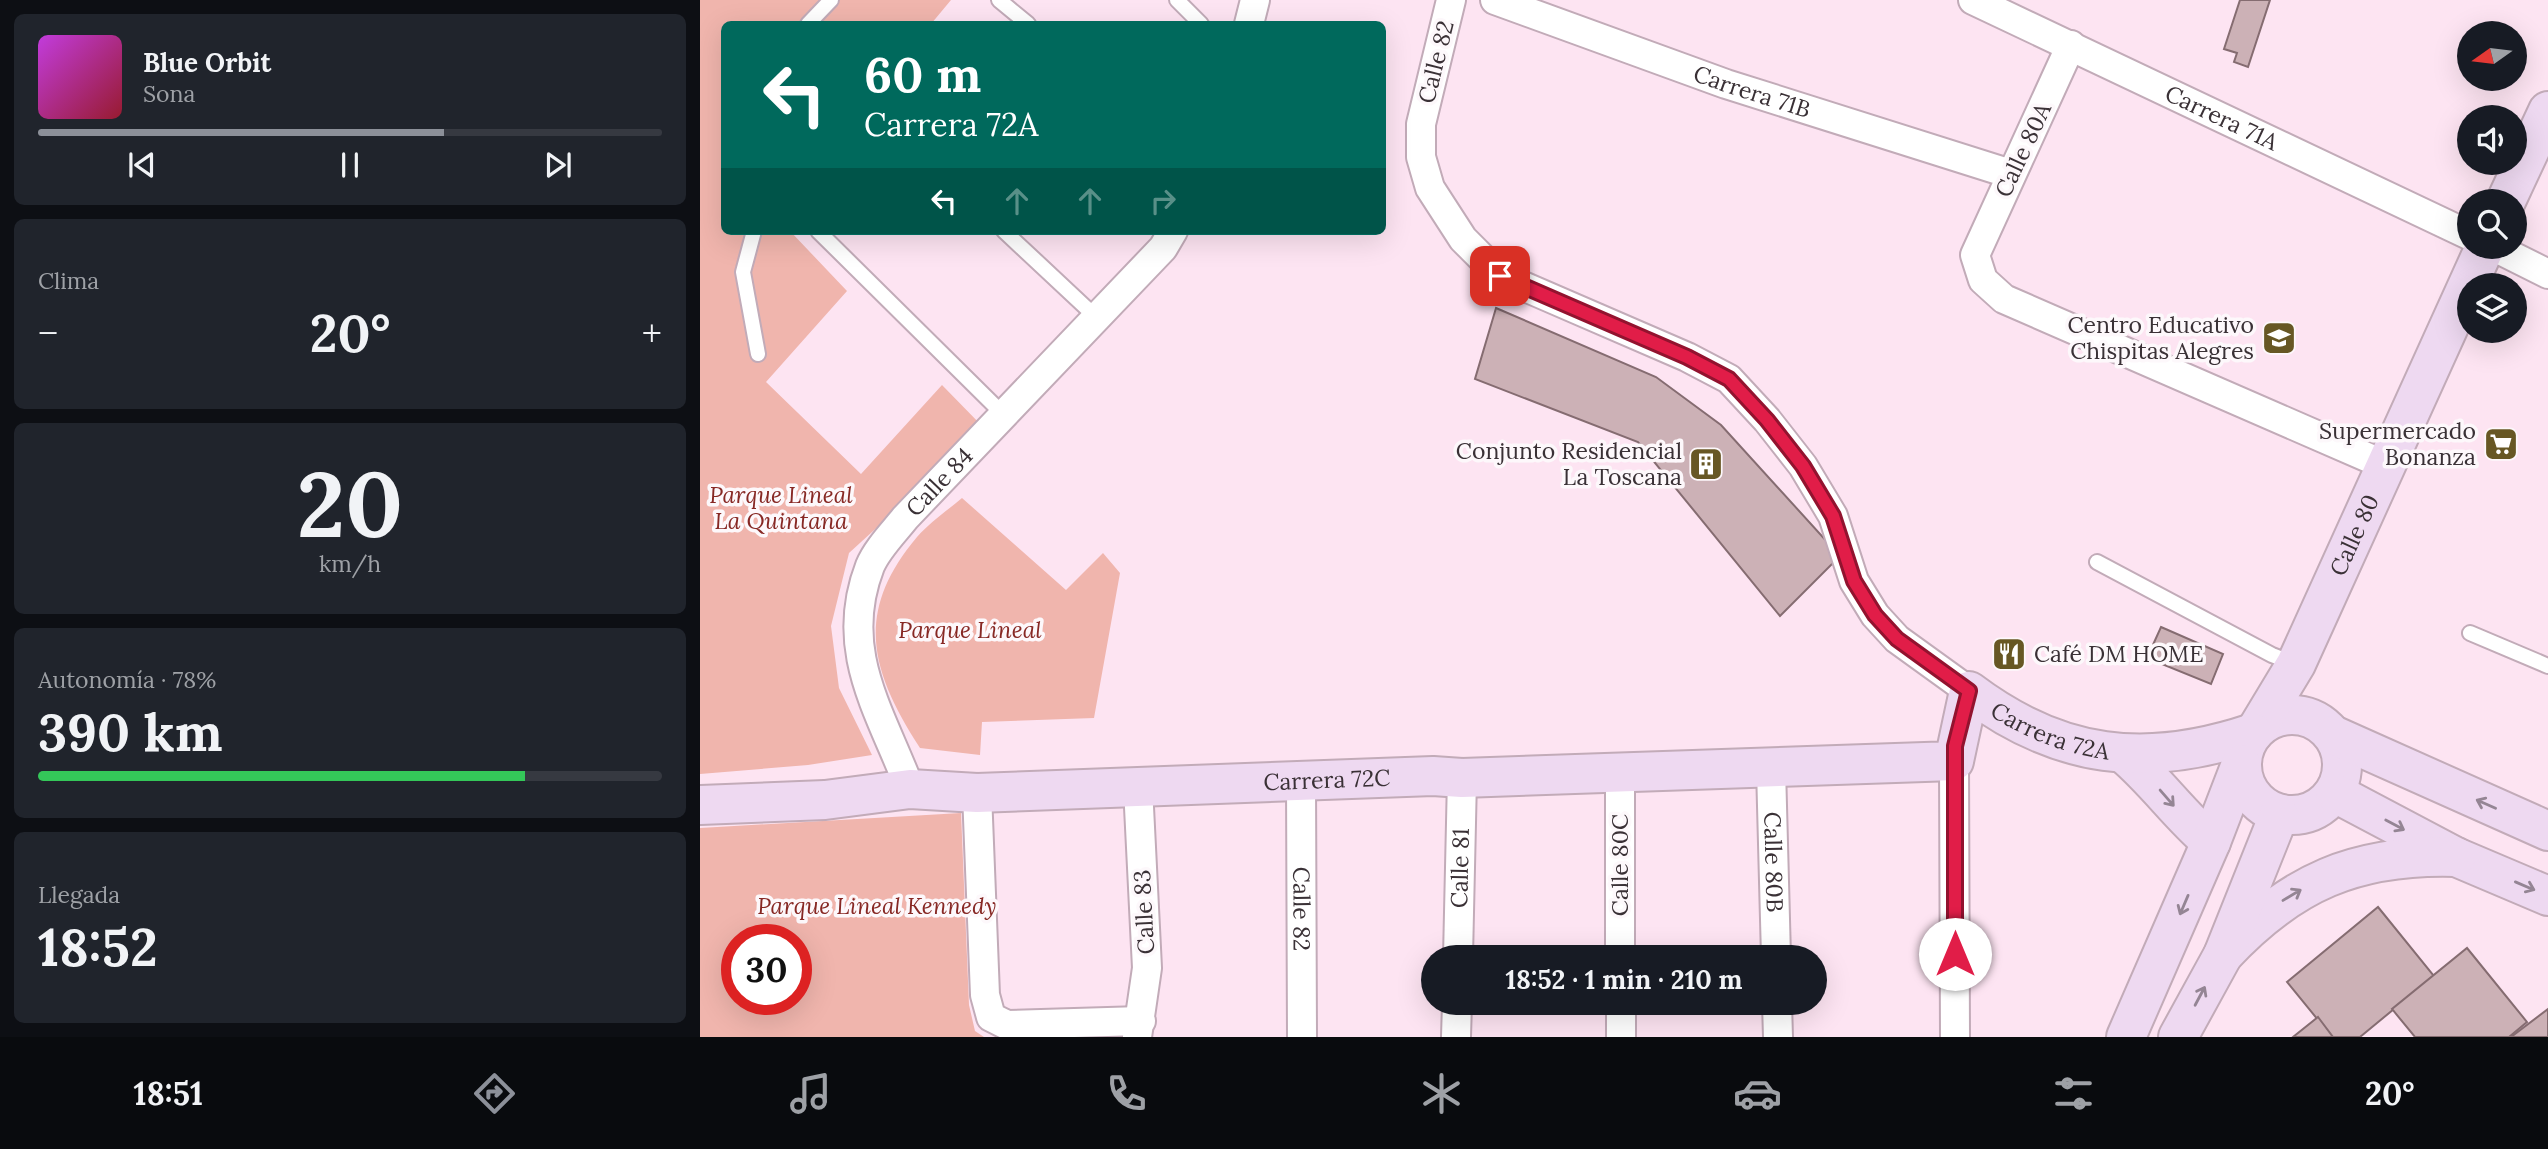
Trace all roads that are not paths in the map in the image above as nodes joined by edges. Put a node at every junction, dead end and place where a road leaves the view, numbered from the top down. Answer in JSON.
{"nodes":[{"id":1,"x":831,"y":0,"type":"edge"},
{"id":2,"x":999,"y":0,"type":"edge"},
{"id":3,"x":1177,"y":0,"type":"edge"},
{"id":4,"x":1255,"y":0,"type":"edge"},
{"id":5,"x":1451,"y":0,"type":"edge"},
{"id":6,"x":1495,"y":0,"type":"edge"},
{"id":7,"x":1973,"y":0,"type":"edge"},
{"id":8,"x":811,"y":21,"type":"edge"},
{"id":9,"x":1024,"y":21,"type":"edge"},
{"id":10,"x":1198,"y":21,"type":"edge"},
{"id":11,"x":1250,"y":21,"type":"edge"},
{"id":12,"x":2071,"y":45,"type":"junction"},
{"id":13,"x":2548,"y":111,"type":"edge"},
{"id":14,"x":1420,"y":124,"type":"joint"},
{"id":15,"x":2011,"y":174,"type":"junction"},
{"id":16,"x":2512,"y":189,"type":"edge"},
{"id":17,"x":2457,"y":229,"type":"edge"},
{"id":18,"x":753,"y":235,"type":"edge"},
{"id":19,"x":822,"y":235,"type":"edge"},
{"id":20,"x":1008,"y":235,"type":"edge"},
{"id":21,"x":1171,"y":235,"type":"edge"},
{"id":22,"x":2479,"y":259,"type":"edge"},
{"id":23,"x":2518,"y":259,"type":"edge"},
{"id":24,"x":2548,"y":274,"type":"edge"},
{"id":25,"x":1097,"y":318,"type":"junction"},
{"id":26,"x":758,"y":354,"type":"dead end"},
{"id":27,"x":1005,"y":416,"type":"junction"},
{"id":28,"x":2385,"y":465,"type":"junction"},
{"id":29,"x":2097,"y":562,"type":"dead end"},
{"id":30,"x":2470,"y":633,"type":"dead end"},
{"id":31,"x":2303,"y":647,"type":"junction"},
{"id":32,"x":2548,"y":666,"type":"edge"},
{"id":33,"x":1969,"y":691,"type":"junction"},
{"id":34,"x":2329,"y":730,"type":"junction"},
{"id":35,"x":2249,"y":746,"type":"junction"},
{"id":36,"x":2124,"y":754,"type":"junction"},
{"id":37,"x":1954,"y":761,"type":"junction"},
{"id":38,"x":1771,"y":768,"type":"junction"},
{"id":39,"x":1620,"y":773,"type":"junction"},
{"id":40,"x":1462,"y":778,"type":"junction"},
{"id":41,"x":1301,"y":781,"type":"junction"},
{"id":42,"x":1138,"y":787,"type":"junction"},
{"id":43,"x":910,"y":789,"type":"junction"},
{"id":44,"x":977,"y":793,"type":"junction"},
{"id":45,"x":2335,"y":793,"type":"junction"},
{"id":46,"x":700,"y":805,"type":"edge"},
{"id":47,"x":2279,"y":815,"type":"junction"},
{"id":48,"x":2548,"y":831,"type":"edge"},
{"id":49,"x":2211,"y":842,"type":"junction"},
{"id":50,"x":2456,"y":857,"type":"junction"},
{"id":51,"x":2548,"y":896,"type":"edge"},
{"id":52,"x":1458,"y":945,"type":"edge"},
{"id":53,"x":1620,"y":945,"type":"edge"},
{"id":54,"x":1776,"y":945,"type":"edge"},
{"id":55,"x":2222,"y":955,"type":"junction"},
{"id":56,"x":1457,"y":1015,"type":"edge"},
{"id":57,"x":1620,"y":1015,"type":"edge"},
{"id":58,"x":1778,"y":1015,"type":"edge"},
{"id":59,"x":1139,"y":1029,"type":"edge"},
{"id":60,"x":1302,"y":1037,"type":"edge"},
{"id":61,"x":1456,"y":1037,"type":"edge"},
{"id":62,"x":1621,"y":1037,"type":"edge"},
{"id":63,"x":1779,"y":1037,"type":"edge"},
{"id":64,"x":1955,"y":1037,"type":"edge"},
{"id":65,"x":2126,"y":1037,"type":"edge"},
{"id":66,"x":2178,"y":1037,"type":"edge"}],
"edges":[{"from":1,"to":8,"type":"lane"},
{"from":2,"to":9,"type":"lane"},
{"from":3,"to":10,"type":"lane"},
{"from":4,"to":11,"type":"street"},
{"from":5,"to":14,"type":"street","name":"Calle 82"},
{"from":6,"to":15,"type":"street","name":"Carrera 71B"},
{"from":7,"to":12,"type":"street","name":"Carrera 71A"},
{"from":12,"to":15,"type":"street","name":"Calle 80A"},
{"from":12,"to":17,"type":"street","name":"Carrera 71A"},
{"from":13,"to":16,"type":"main road"},
{"from":14,"to":33,"type":"street","name":"Carrera 72A"},
{"from":15,"to":28,"type":"street","name":"Calle 80A"},
{"from":18,"to":26,"type":"lane"},
{"from":19,"to":27,"type":"lane"},
{"from":20,"to":25,"type":"lane"},
{"from":21,"to":25,"type":"street","name":"Calle 84"},
{"from":22,"to":28,"type":"main road","name":"Calle 80"},
{"from":23,"to":24,"type":"street"},
{"from":25,"to":27,"type":"street","name":"Calle 84"},
{"from":27,"to":43,"type":"street","name":"Calle 84"},
{"from":28,"to":31,"type":"main road","name":"Calle 80"},
{"from":29,"to":31,"type":"lane"},
{"from":30,"to":32,"type":"lane"},
{"from":31,"to":34,"type":"main road","name":"Calle 80"},
{"from":31,"to":35,"type":"main road","name":"Calle 80"},
{"from":33,"to":36,"type":"main road","name":"Carrera 72A"},
{"from":33,"to":37,"type":"main road"},
{"from":34,"to":35,"type":"main road"},
{"from":34,"to":45,"type":"main road"},
{"from":48,"to":34,"type":"main road","one_way":true},
{"from":35,"to":36,"type":"main road","name":"Carrera 72A"},
{"from":35,"to":47,"type":"main road"},
{"from":35,"to":49,"type":"main road","name":"Calle 80"},
{"from":36,"to":49,"type":"main road","one_way":true},
{"from":37,"to":38,"type":"main road","name":"Carrera 72C"},
{"from":37,"to":64,"type":"street"},
{"from":38,"to":39,"type":"main road","name":"Carrera 72C"},
{"from":38,"to":54,"type":"street","name":"Calle 80B"},
{"from":39,"to":40,"type":"main road","name":"Carrera 72C"},
{"from":39,"to":53,"type":"street","name":"Calle 80C"},
{"from":40,"to":41,"type":"main road","name":"Carrera 72C"},
{"from":40,"to":52,"type":"street","name":"Calle 81"},
{"from":41,"to":42,"type":"main road","name":"Carrera 72C"},
{"from":41,"to":60,"type":"street","name":"Calle 82"},
{"from":42,"to":44,"type":"main road","name":"Carrera 72C"},
{"from":42,"to":59,"type":"street","name":"Calle 83"},
{"from":43,"to":44,"type":"main road","name":"Carrera 72C"},
{"from":43,"to":46,"type":"main road","name":"Carrera 72C"},
{"from":44,"to":59,"type":"street"},
{"from":45,"to":47,"type":"main road"},
{"from":45,"to":50,"type":"main road","one_way":true},
{"from":47,"to":55,"type":"main road"},
{"from":49,"to":65,"type":"main road","name":"Calle 80","one_way":true},
{"from":50,"to":51,"type":"main road","one_way":true},
{"from":55,"to":50,"type":"main road","one_way":true},
{"from":66,"to":55,"type":"main road","one_way":true},
{"from":56,"to":61,"type":"street"},
{"from":57,"to":62,"type":"street"},
{"from":58,"to":63,"type":"street"}]}
